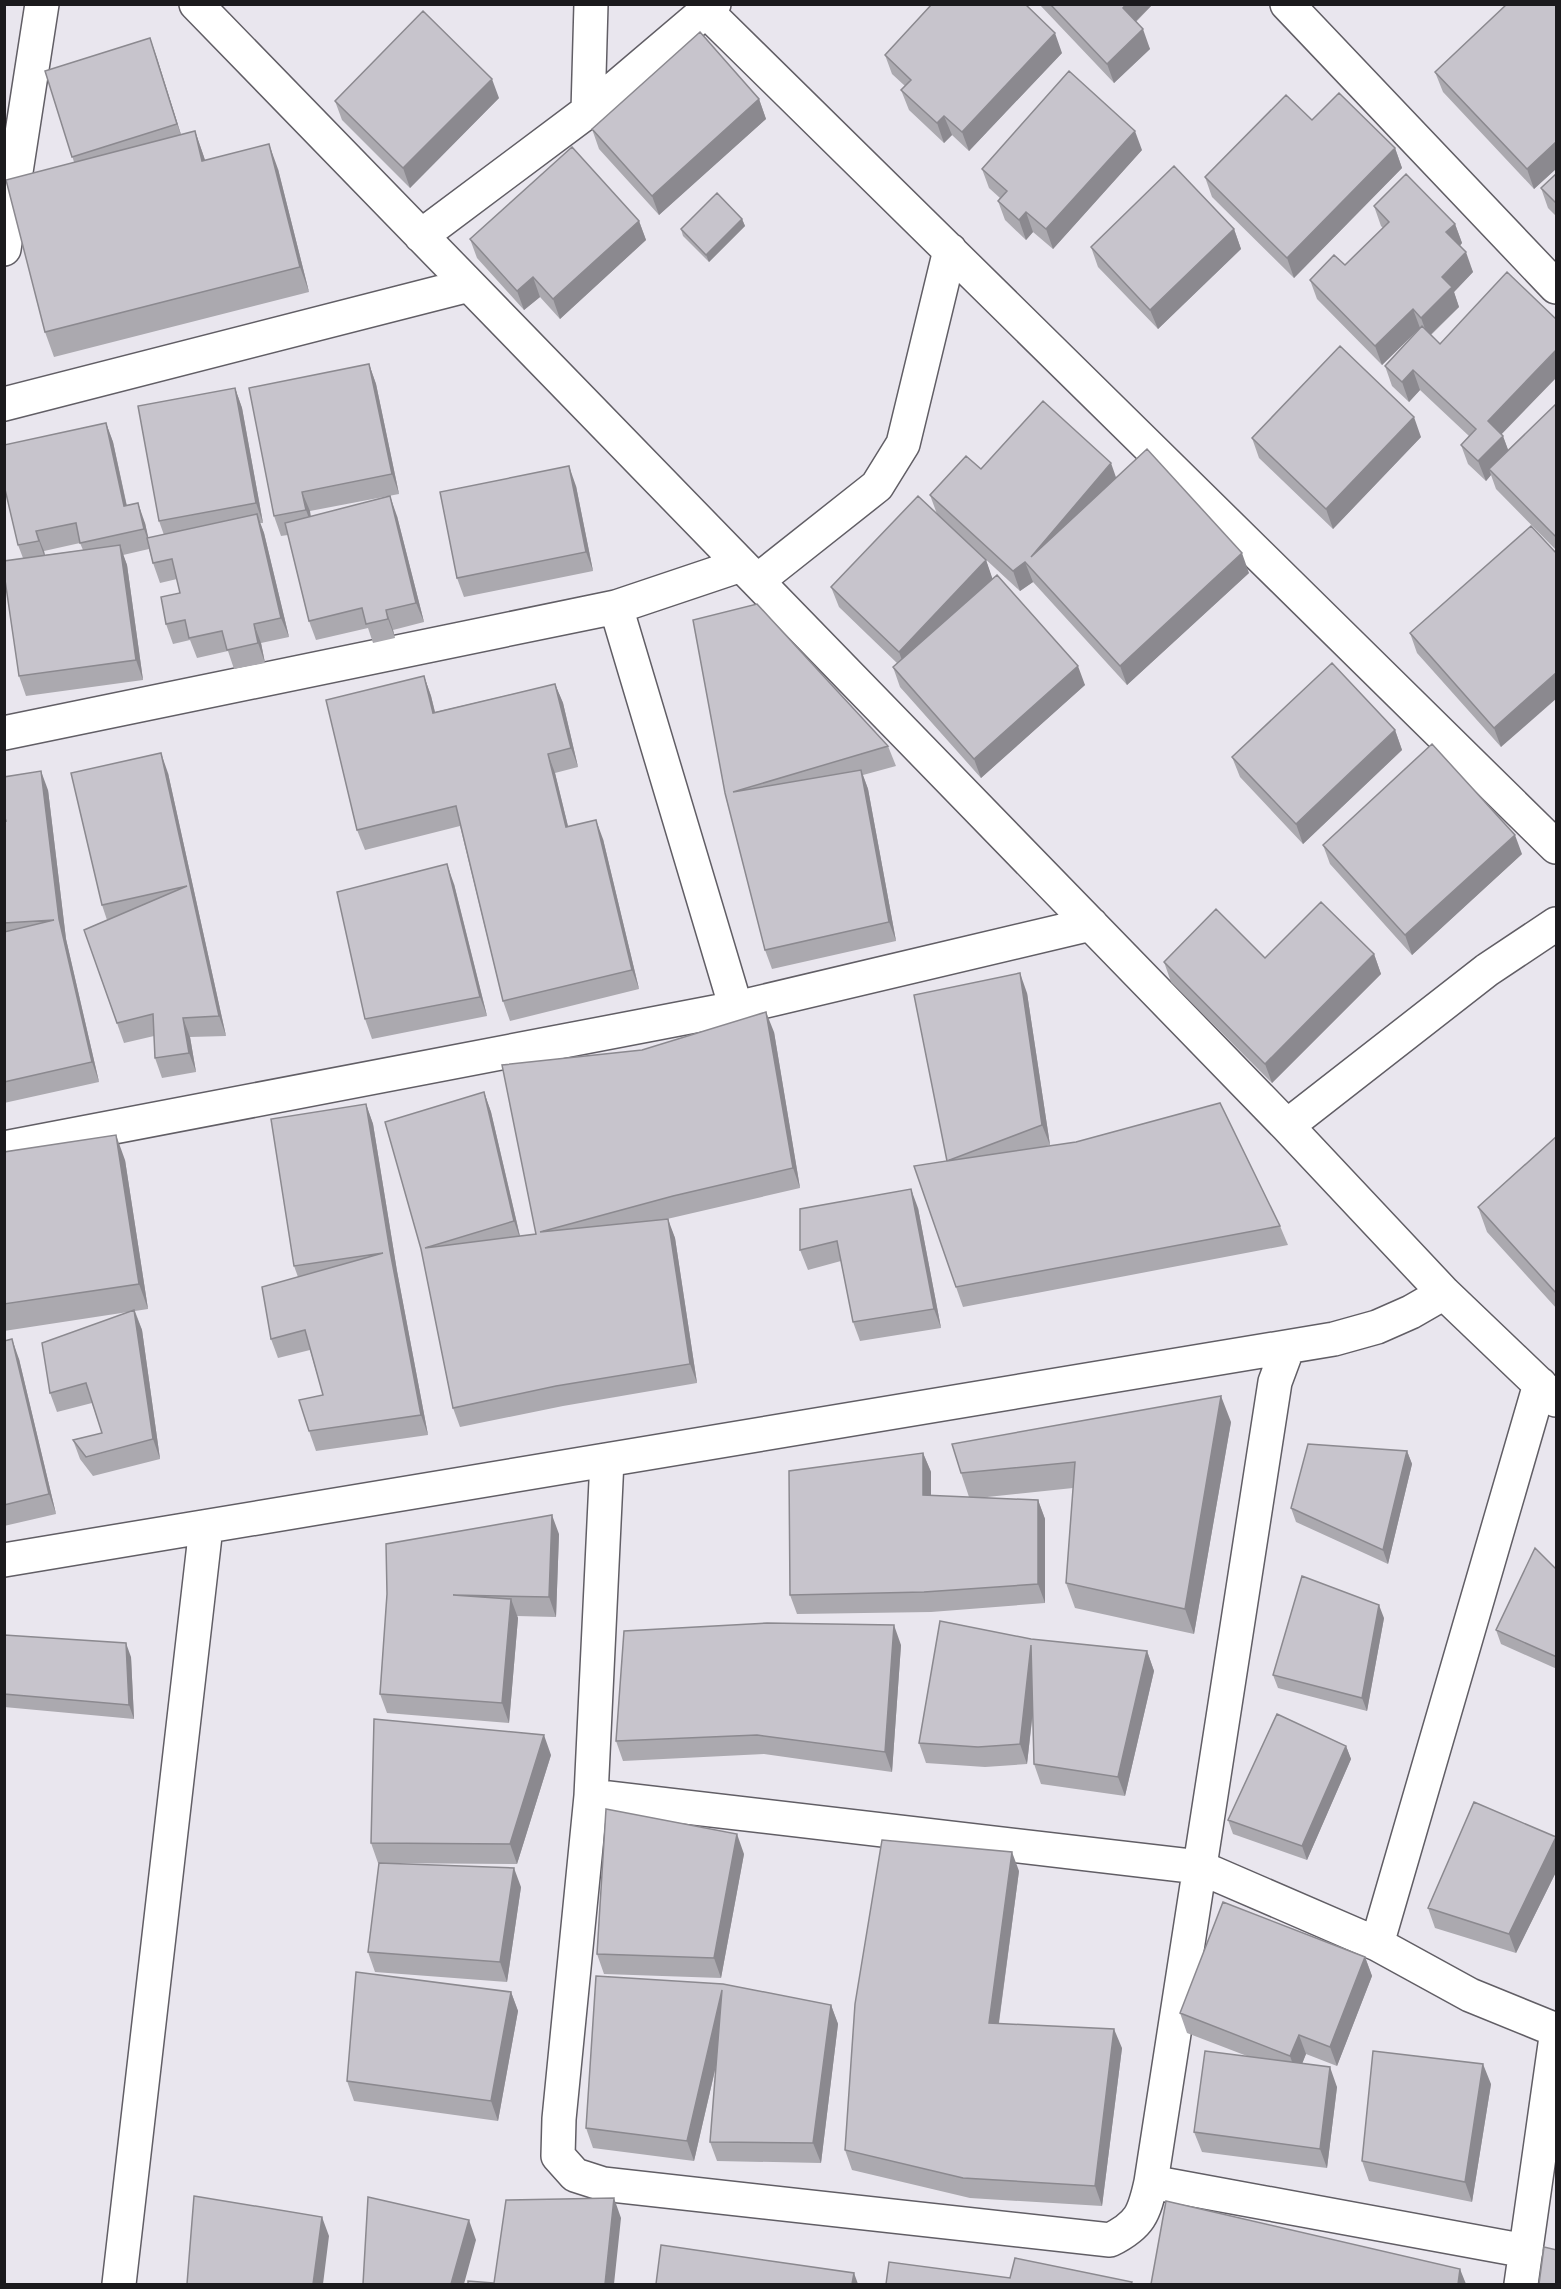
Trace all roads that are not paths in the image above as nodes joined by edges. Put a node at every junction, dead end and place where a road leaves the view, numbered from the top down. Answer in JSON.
{"nodes":[{"id":1,"x":42,"y":4,"type":"edge"},
{"id":2,"x":196,"y":4,"type":"edge"},
{"id":3,"x":591,"y":4,"type":"edge"},
{"id":4,"x":1287,"y":4,"type":"edge"},
{"id":5,"x":710,"y":8,"type":"edge"},
{"id":6,"x":588,"y":111,"type":"junction"},
{"id":7,"x":421,"y":236,"type":"junction"},
{"id":8,"x":4,"y":249,"type":"edge"},
{"id":9,"x":950,"y":250,"type":"junction"},
{"id":10,"x":469,"y":285,"type":"junction"},
{"id":11,"x":1557,"y":287,"type":"edge"},
{"id":12,"x":4,"y":404,"type":"edge"},
{"id":13,"x":749,"y":573,"type":"junction"},
{"id":14,"x":615,"y":607,"type":"junction"},
{"id":15,"x":4,"y":733,"type":"edge"},
{"id":16,"x":1557,"y":847,"type":"edge"},
{"id":17,"x":1091,"y":924,"type":"junction"},
{"id":18,"x":1557,"y":924,"type":"edge"},
{"id":19,"x":736,"y":1008,"type":"junction"},
{"id":20,"x":1287,"y":1126,"type":"junction"},
{"id":21,"x":4,"y":1148,"type":"edge"},
{"id":22,"x":1444,"y":1293,"type":"junction"},
{"id":23,"x":1287,"y":1347,"type":"junction"},
{"id":24,"x":1548,"y":1392,"type":"edge"},
{"id":25,"x":607,"y":1461,"type":"junction"},
{"id":26,"x":206,"y":1527,"type":"junction"},
{"id":27,"x":4,"y":1560,"type":"edge"},
{"id":28,"x":591,"y":1796,"type":"junction"},
{"id":29,"x":1199,"y":1867,"type":"junction"},
{"id":30,"x":1377,"y":1944,"type":"junction"},
{"id":31,"x":1557,"y":2030,"type":"edge"},
{"id":32,"x":1557,"y":2037,"type":"edge"},
{"id":33,"x":1151,"y":2182,"type":"junction"},
{"id":34,"x":1526,"y":2251,"type":"junction"},
{"id":35,"x":119,"y":2284,"type":"edge"},
{"id":36,"x":1521,"y":2284,"type":"edge"}],
"edges":[{"from":1,"to":8,"type":"street"},
{"from":2,"to":7,"type":"street"},
{"from":3,"to":6,"type":"street"},
{"from":4,"to":11,"type":"street"},
{"from":5,"to":6,"type":"street"},
{"from":5,"to":9,"type":"street"},
{"from":6,"to":7,"type":"street"},
{"from":7,"to":10,"type":"street"},
{"from":9,"to":13,"type":"street"},
{"from":9,"to":16,"type":"street"},
{"from":10,"to":12,"type":"street"},
{"from":10,"to":13,"type":"street"},
{"from":13,"to":14,"type":"street"},
{"from":13,"to":17,"type":"street"},
{"from":14,"to":15,"type":"street"},
{"from":14,"to":19,"type":"street"},
{"from":17,"to":19,"type":"street"},
{"from":17,"to":20,"type":"street"},
{"from":18,"to":20,"type":"street"},
{"from":19,"to":21,"type":"street"},
{"from":20,"to":22,"type":"street"},
{"from":22,"to":23,"type":"street"},
{"from":22,"to":24,"type":"street"},
{"from":23,"to":25,"type":"street"},
{"from":23,"to":29,"type":"street"},
{"from":24,"to":30,"type":"street"},
{"from":25,"to":26,"type":"street"},
{"from":25,"to":28,"type":"street"},
{"from":26,"to":27,"type":"street"},
{"from":26,"to":35,"type":"street"},
{"from":28,"to":29,"type":"street"},
{"from":28,"to":33,"type":"street"},
{"from":29,"to":30,"type":"street"},
{"from":29,"to":33,"type":"street"},
{"from":30,"to":31,"type":"street"},
{"from":32,"to":34,"type":"street"},
{"from":33,"to":34,"type":"street"},
{"from":34,"to":36,"type":"street"}]}
